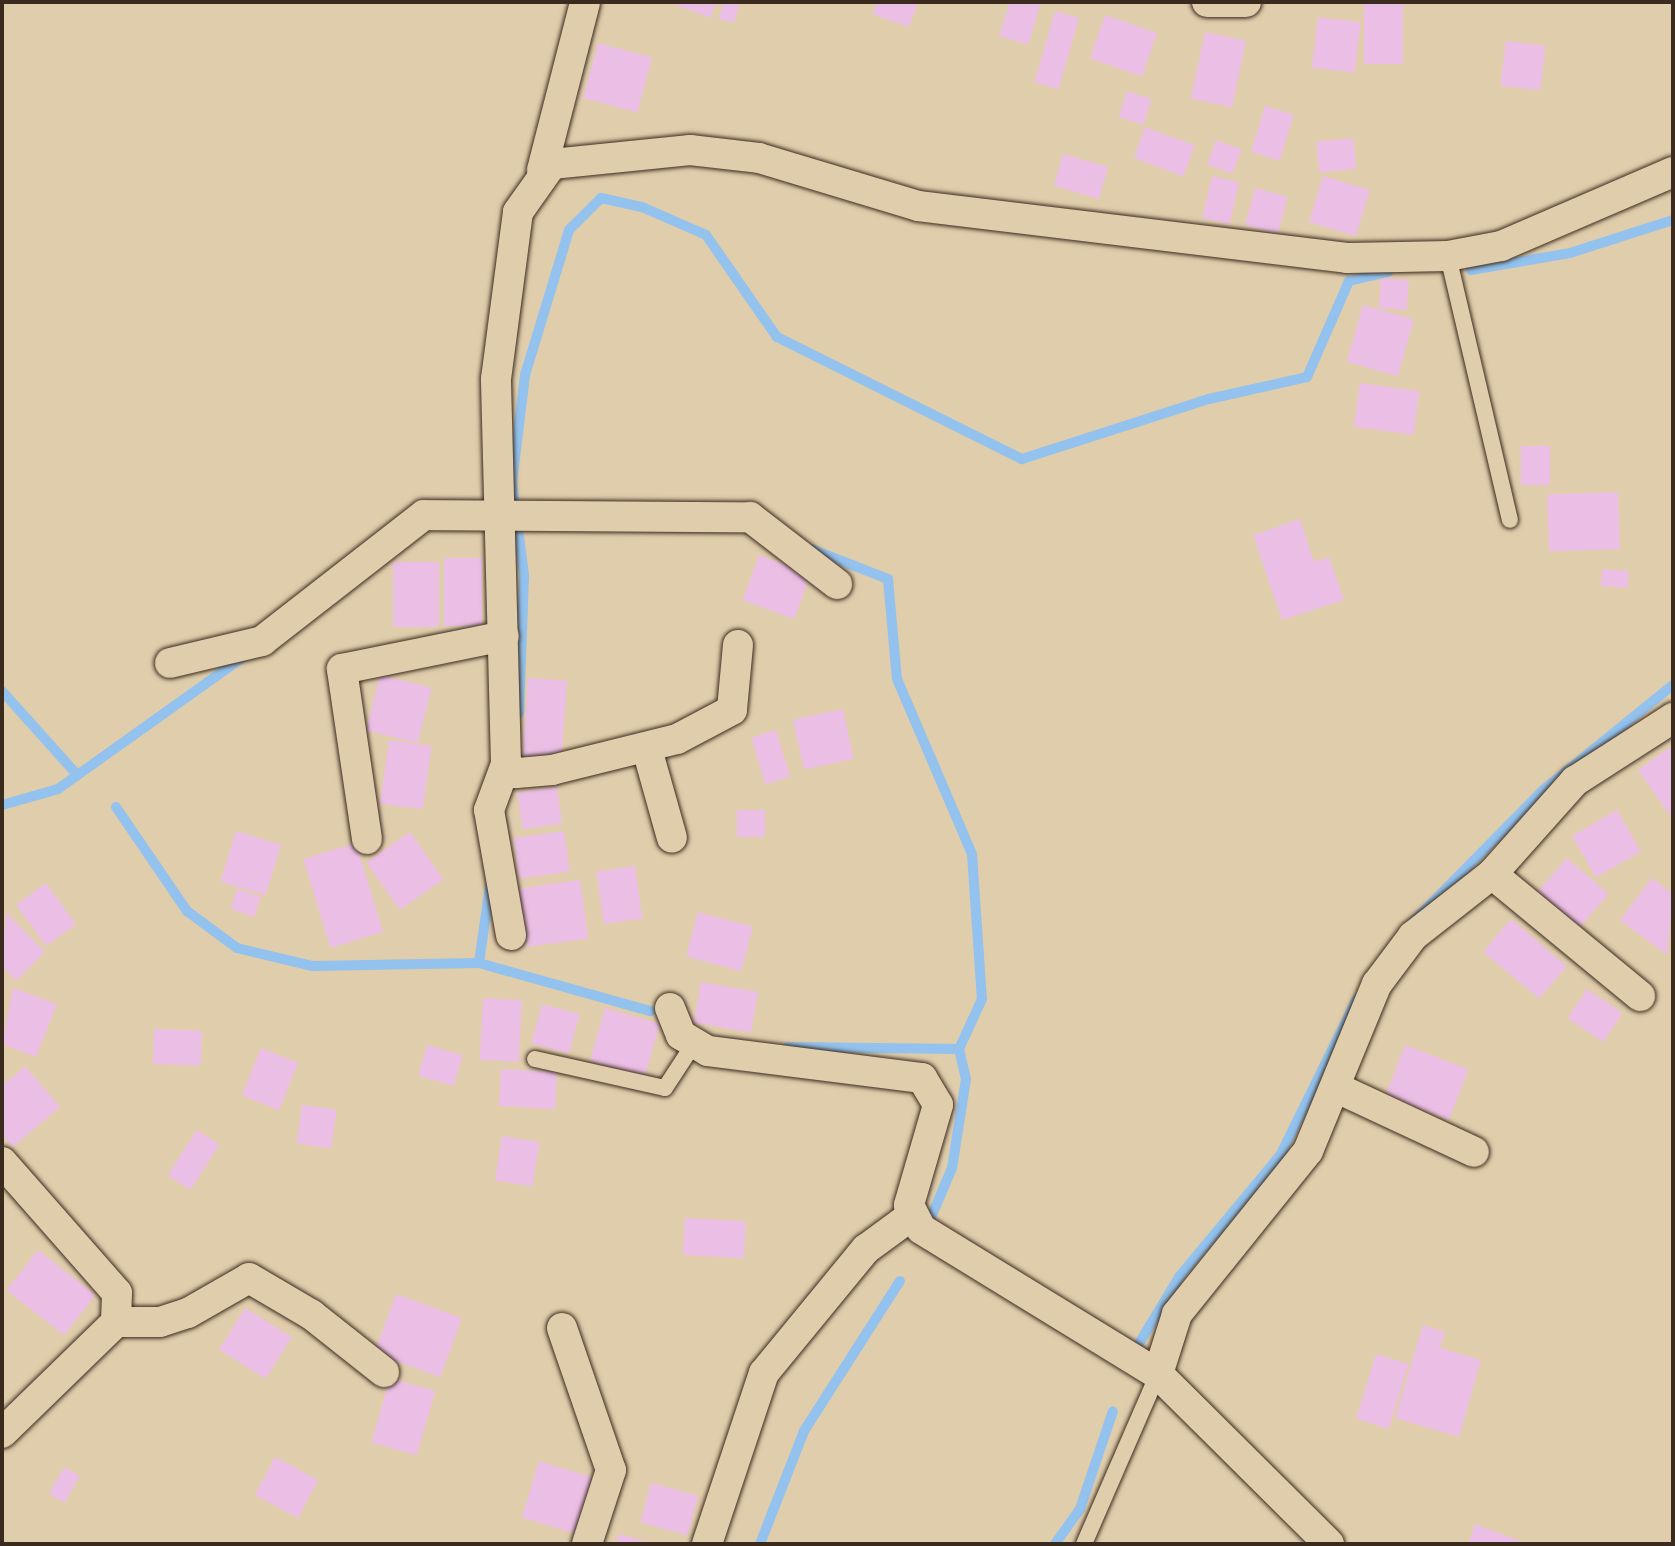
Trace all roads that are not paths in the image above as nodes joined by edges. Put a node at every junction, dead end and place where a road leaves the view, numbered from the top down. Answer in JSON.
{"nodes":[{"id":1,"x":585,"y":2,"type":"edge"},
{"id":2,"x":1207,"y":2,"type":"edge"},
{"id":3,"x":1246,"y":2,"type":"edge"},
{"id":4,"x":542,"y":170,"type":"junction"},
{"id":5,"x":1673,"y":172,"type":"edge"},
{"id":6,"x":1448,"y":256,"type":"junction"},
{"id":7,"x":496,"y":512,"type":"junction"},
{"id":8,"x":1510,"y":520,"type":"dead end"},
{"id":9,"x":837,"y":584,"type":"dead end"},
{"id":10,"x":504,"y":636,"type":"junction"},
{"id":11,"x":738,"y":645,"type":"dead end"},
{"id":12,"x":170,"y":663,"type":"dead end"},
{"id":13,"x":1673,"y":718,"type":"edge"},
{"id":14,"x":647,"y":749,"type":"junction"},
{"id":15,"x":506,"y":764,"type":"junction"},
{"id":16,"x":672,"y":838,"type":"dead end"},
{"id":17,"x":367,"y":839,"type":"dead end"},
{"id":18,"x":1492,"y":874,"type":"junction"},
{"id":19,"x":511,"y":935,"type":"dead end"},
{"id":20,"x":1640,"y":996,"type":"dead end"},
{"id":21,"x":670,"y":1008,"type":"dead end"},
{"id":22,"x":693,"y":1045,"type":"junction"},
{"id":23,"x":535,"y":1059,"type":"dead end"},
{"id":24,"x":1337,"y":1088,"type":"junction"},
{"id":25,"x":1474,"y":1152,"type":"dead end"},
{"id":26,"x":2,"y":1162,"type":"edge"},
{"id":27,"x":911,"y":1216,"type":"junction"},
{"id":28,"x":116,"y":1322,"type":"junction"},
{"id":29,"x":562,"y":1328,"type":"dead end"},
{"id":30,"x":384,"y":1372,"type":"dead end"},
{"id":31,"x":1158,"y":1374,"type":"junction"},
{"id":32,"x":2,"y":1433,"type":"edge"},
{"id":33,"x":587,"y":1544,"type":"edge"},
{"id":34,"x":707,"y":1544,"type":"edge"},
{"id":35,"x":1084,"y":1544,"type":"edge"},
{"id":36,"x":1329,"y":1544,"type":"edge"}],
"edges":[{"from":1,"to":4,"type":"street"},
{"from":2,"to":3,"type":"street"},
{"from":4,"to":6,"type":"street"},
{"from":4,"to":7,"type":"street"},
{"from":5,"to":6,"type":"street"},
{"from":6,"to":8,"type":"lane"},
{"from":7,"to":9,"type":"street"},
{"from":7,"to":10,"type":"street"},
{"from":7,"to":12,"type":"street"},
{"from":10,"to":15,"type":"street"},
{"from":10,"to":17,"type":"street"},
{"from":11,"to":14,"type":"street"},
{"from":13,"to":18,"type":"street"},
{"from":14,"to":15,"type":"street"},
{"from":14,"to":16,"type":"street"},
{"from":15,"to":19,"type":"street"},
{"from":18,"to":20,"type":"street"},
{"from":18,"to":24,"type":"street"},
{"from":21,"to":22,"type":"street"},
{"from":22,"to":23,"type":"lane"},
{"from":22,"to":27,"type":"street"},
{"from":24,"to":25,"type":"street"},
{"from":24,"to":31,"type":"street"},
{"from":26,"to":28,"type":"street"},
{"from":27,"to":31,"type":"street"},
{"from":27,"to":34,"type":"street"},
{"from":28,"to":30,"type":"street"},
{"from":28,"to":32,"type":"street"},
{"from":29,"to":33,"type":"street"},
{"from":31,"to":35,"type":"lane"},
{"from":31,"to":36,"type":"street"}]}
